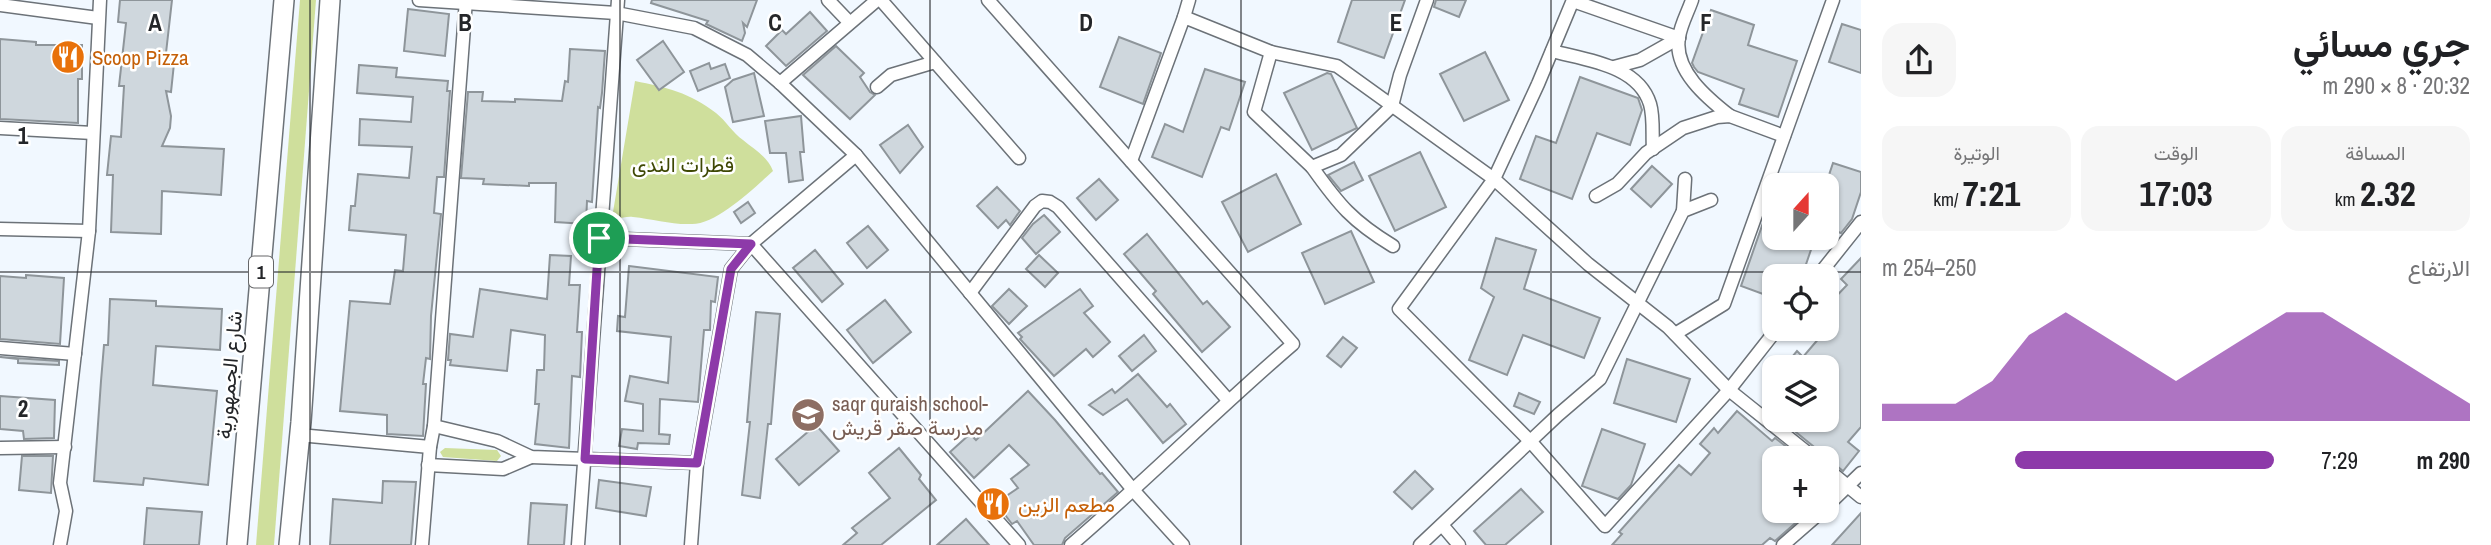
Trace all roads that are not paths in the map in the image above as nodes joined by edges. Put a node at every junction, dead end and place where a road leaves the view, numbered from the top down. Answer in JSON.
{"nodes":[{"id":1,"x":100,"y":0,"type":"edge"},
{"id":2,"x":284,"y":0,"type":"edge"},
{"id":3,"x":330,"y":0,"type":"edge"},
{"id":4,"x":419,"y":0,"type":"edge"},
{"id":5,"x":828,"y":0,"type":"edge"},
{"id":6,"x":879,"y":0,"type":"edge"},
{"id":7,"x":988,"y":0,"type":"edge"},
{"id":8,"x":1189,"y":0,"type":"edge"},
{"id":9,"x":1427,"y":0,"type":"edge"},
{"id":10,"x":1573,"y":0,"type":"edge"},
{"id":11,"x":1692,"y":0,"type":"edge"},
{"id":12,"x":1833,"y":0,"type":"edge"},
{"id":13,"x":466,"y":2,"type":"edge"},
{"id":14,"x":0,"y":5,"type":"edge"},
{"id":15,"x":617,"y":7,"type":"edge"},
{"id":16,"x":1184,"y":17,"type":"junction"},
{"id":17,"x":98,"y":18,"type":"junction"},
{"id":18,"x":849,"y":22,"type":"junction"},
{"id":19,"x":1679,"y":38,"type":"junction"},
{"id":20,"x":1271,"y":51,"type":"junction"},
{"id":21,"x":1552,"y":51,"type":"junction"},
{"id":22,"x":935,"y":62,"type":"junction"},
{"id":23,"x":1614,"y":67,"type":"junction"},
{"id":24,"x":780,"y":83,"type":"junction"},
{"id":25,"x":877,"y":87,"type":"dead end"},
{"id":26,"x":1392,"y":106,"type":"junction"},
{"id":27,"x":1730,"y":116,"type":"junction"},
{"id":28,"x":0,"y":128,"type":"edge"},
{"id":29,"x":93,"y":132,"type":"junction"},
{"id":30,"x":1784,"y":136,"type":"junction"},
{"id":31,"x":1653,"y":149,"type":"junction"},
{"id":32,"x":856,"y":155,"type":"junction"},
{"id":33,"x":1019,"y":158,"type":"dead end"},
{"id":34,"x":1131,"y":161,"type":"junction"},
{"id":35,"x":1312,"y":167,"type":"junction"},
{"id":36,"x":1494,"y":179,"type":"junction"},
{"id":37,"x":1685,"y":179,"type":"dead end"},
{"id":38,"x":1596,"y":196,"type":"dead end"},
{"id":39,"x":1710,"y":200,"type":"dead end"},
{"id":40,"x":1683,"y":211,"type":"junction"},
{"id":41,"x":1861,"y":222,"type":"edge"},
{"id":42,"x":0,"y":229,"type":"edge"},
{"id":43,"x":89,"y":231,"type":"junction"},
{"id":44,"x":599,"y":238,"type":"junction"},
{"id":45,"x":751,"y":244,"type":"junction"},
{"id":46,"x":1392,"y":246,"type":"dead end"},
{"id":47,"x":1828,"y":264,"type":"edge"},
{"id":48,"x":970,"y":293,"type":"junction"},
{"id":49,"x":1636,"y":302,"type":"junction"},
{"id":50,"x":1675,"y":334,"type":"junction"},
{"id":51,"x":1768,"y":341,"type":"edge"},
{"id":52,"x":0,"y":348,"type":"edge"},
{"id":53,"x":75,"y":354,"type":"junction"},
{"id":54,"x":1729,"y":390,"type":"junction"},
{"id":55,"x":1228,"y":400,"type":"junction"},
{"id":56,"x":433,"y":426,"type":"junction"},
{"id":57,"x":299,"y":435,"type":"junction"},
{"id":58,"x":1531,"y":442,"type":"junction"},
{"id":59,"x":1799,"y":446,"type":"edge"},
{"id":60,"x":65,"y":447,"type":"junction"},
{"id":61,"x":429,"y":447,"type":"junction"},
{"id":62,"x":0,"y":449,"type":"edge"},
{"id":63,"x":531,"y":457,"type":"junction"},
{"id":64,"x":585,"y":459,"type":"junction"},
{"id":65,"x":697,"y":463,"type":"junction"},
{"id":66,"x":428,"y":465,"type":"junction"},
{"id":67,"x":1861,"y":473,"type":"edge"},
{"id":68,"x":1839,"y":478,"type":"edge"},
{"id":69,"x":1849,"y":486,"type":"junction"},
{"id":70,"x":1134,"y":491,"type":"junction"},
{"id":71,"x":1839,"y":495,"type":"edge"},
{"id":72,"x":1861,"y":497,"type":"edge"},
{"id":73,"x":1813,"y":523,"type":"edge"},
{"id":74,"x":1441,"y":525,"type":"junction"},
{"id":75,"x":1800,"y":540,"type":"edge"},
{"id":76,"x":60,"y":545,"type":"edge"},
{"id":77,"x":237,"y":545,"type":"edge"},
{"id":78,"x":289,"y":545,"type":"edge"},
{"id":79,"x":422,"y":545,"type":"edge"},
{"id":80,"x":578,"y":545,"type":"edge"},
{"id":81,"x":691,"y":545,"type":"edge"},
{"id":82,"x":1019,"y":545,"type":"edge"},
{"id":83,"x":1071,"y":545,"type":"edge"},
{"id":84,"x":1183,"y":545,"type":"edge"},
{"id":85,"x":1420,"y":545,"type":"edge"},
{"id":86,"x":1459,"y":545,"type":"edge"},
{"id":87,"x":1783,"y":545,"type":"edge"}],
"edges":[{"from":1,"to":17,"type":"street"},
{"from":2,"to":77,"type":"main road","name":"شارع الجمهورية","number":"1"},
{"from":3,"to":57,"type":"main road"},
{"from":4,"to":13,"type":"street"},
{"from":5,"to":18,"type":"street"},
{"from":6,"to":18,"type":"street"},
{"from":6,"to":22,"type":"street"},
{"from":7,"to":34,"type":"street"},
{"from":8,"to":16,"type":"street"},
{"from":9,"to":26,"type":"street"},
{"from":10,"to":19,"type":"street"},
{"from":10,"to":21,"type":"street"},
{"from":11,"to":19,"type":"street"},
{"from":12,"to":30,"type":"street"},
{"from":13,"to":15,"type":"street"},
{"from":13,"to":56,"type":"street"},
{"from":14,"to":17,"type":"street"},
{"from":15,"to":24,"type":"street"},
{"from":15,"to":44,"type":"street"},
{"from":16,"to":20,"type":"street"},
{"from":16,"to":34,"type":"street"},
{"from":17,"to":29,"type":"street"},
{"from":18,"to":24,"type":"street"},
{"from":19,"to":23,"type":"street"},
{"from":19,"to":27,"type":"street"},
{"from":20,"to":26,"type":"street"},
{"from":20,"to":35,"type":"street"},
{"from":21,"to":23,"type":"street"},
{"from":21,"to":36,"type":"street"},
{"from":22,"to":25,"type":"street"},
{"from":22,"to":33,"type":"street"},
{"from":23,"to":31,"type":"street"},
{"from":24,"to":32,"type":"street"},
{"from":26,"to":35,"type":"street"},
{"from":26,"to":36,"type":"street"},
{"from":27,"to":30,"type":"street"},
{"from":27,"to":31,"type":"street"},
{"from":28,"to":29,"type":"street"},
{"from":29,"to":43,"type":"street"},
{"from":30,"to":50,"type":"street"},
{"from":31,"to":38,"type":"street"},
{"from":32,"to":45,"type":"street"},
{"from":32,"to":48,"type":"street"},
{"from":34,"to":55,"type":"street"},
{"from":35,"to":46,"type":"street"},
{"from":36,"to":49,"type":"street"},
{"from":36,"to":58,"type":"street"},
{"from":37,"to":40,"type":"street"},
{"from":39,"to":40,"type":"street"},
{"from":40,"to":49,"type":"street"},
{"from":41,"to":47,"type":"street"},
{"from":42,"to":43,"type":"street"},
{"from":43,"to":53,"type":"street"},
{"from":44,"to":45,"type":"street"},
{"from":44,"to":64,"type":"street"},
{"from":45,"to":65,"type":"street"},
{"from":45,"to":82,"type":"street"},
{"from":48,"to":55,"type":"street"},
{"from":48,"to":70,"type":"street"},
{"from":49,"to":50,"type":"street"},
{"from":49,"to":58,"type":"street"},
{"from":50,"to":54,"type":"street"},
{"from":51,"to":54,"type":"street"},
{"from":52,"to":53,"type":"street"},
{"from":53,"to":60,"type":"street"},
{"from":54,"to":58,"type":"street"},
{"from":54,"to":59,"type":"street"},
{"from":55,"to":70,"type":"street"},
{"from":56,"to":61,"type":"street"},
{"from":56,"to":63,"type":"street"},
{"from":57,"to":61,"type":"street"},
{"from":57,"to":78,"type":"main road"},
{"from":58,"to":74,"type":"street"},
{"from":60,"to":62,"type":"street"},
{"from":60,"to":76,"type":"street"},
{"from":61,"to":66,"type":"street"},
{"from":63,"to":64,"type":"street"},
{"from":63,"to":66,"type":"street"},
{"from":64,"to":65,"type":"street"},
{"from":64,"to":80,"type":"street"},
{"from":65,"to":81,"type":"street"},
{"from":66,"to":79,"type":"street"},
{"from":67,"to":69,"type":"street"},
{"from":68,"to":69,"type":"street"},
{"from":69,"to":71,"type":"street"},
{"from":69,"to":72,"type":"street"},
{"from":70,"to":83,"type":"street"},
{"from":70,"to":84,"type":"street"},
{"from":73,"to":75,"type":"street"},
{"from":74,"to":85,"type":"street"},
{"from":74,"to":86,"type":"street"},
{"from":75,"to":87,"type":"street"}]}
